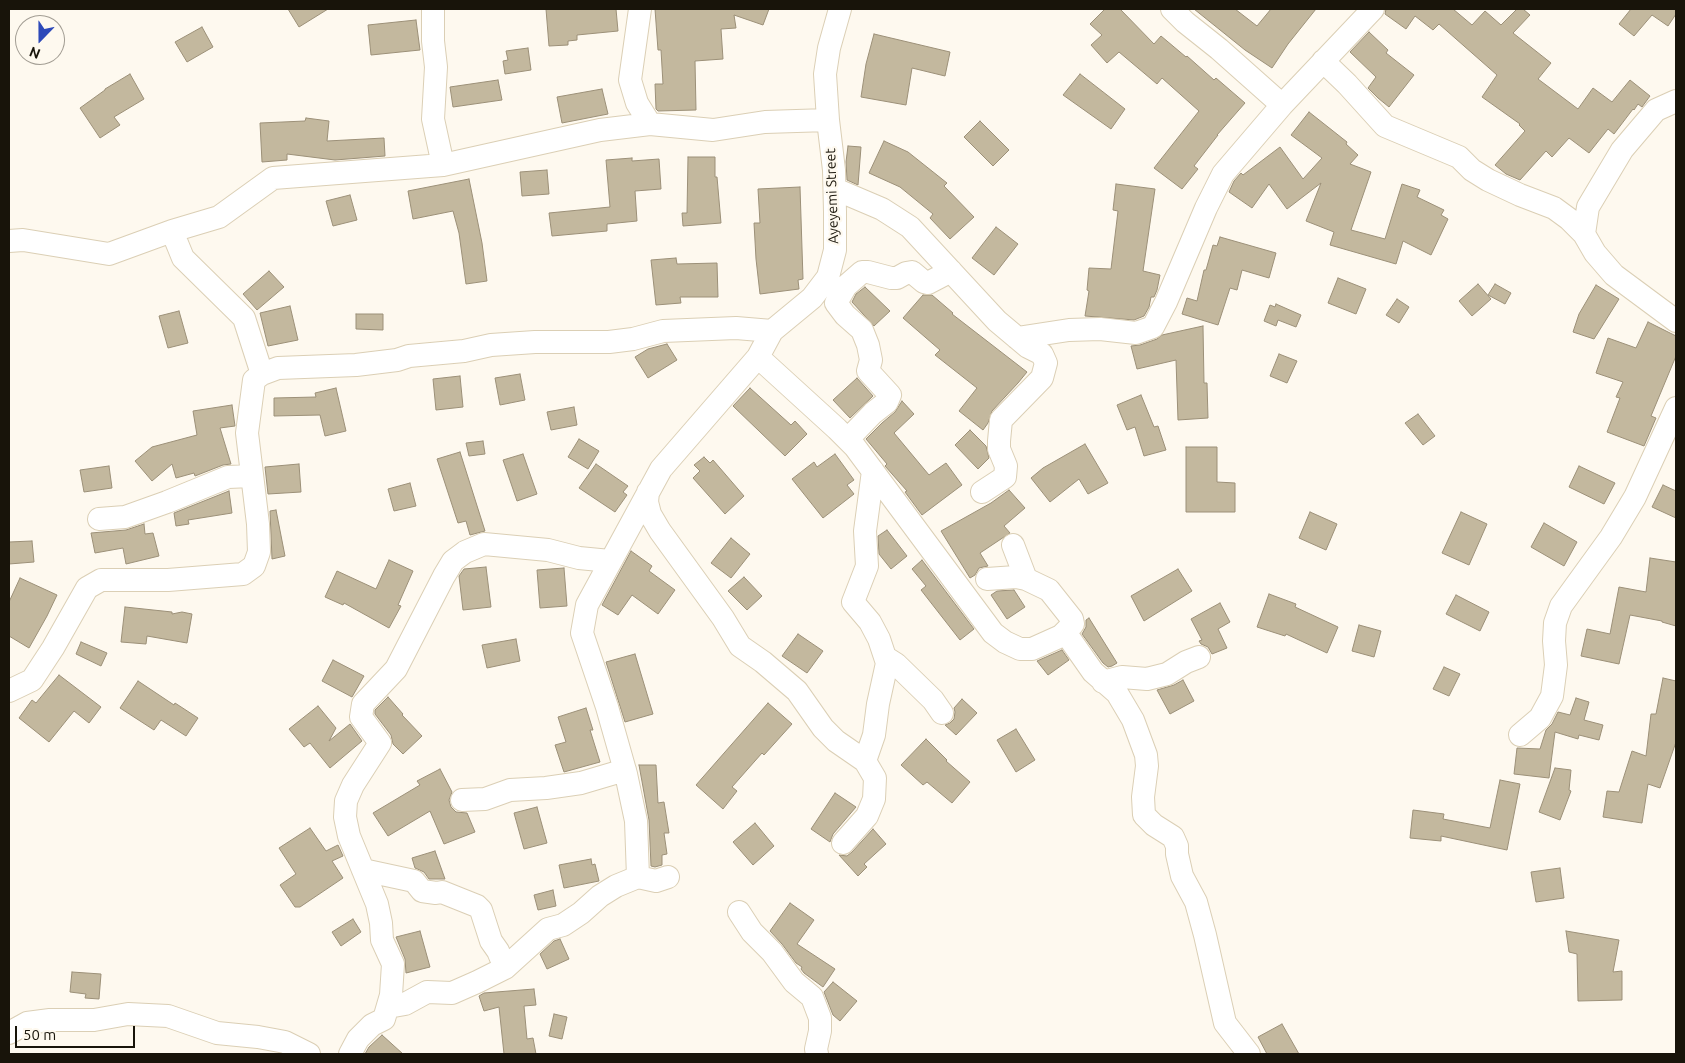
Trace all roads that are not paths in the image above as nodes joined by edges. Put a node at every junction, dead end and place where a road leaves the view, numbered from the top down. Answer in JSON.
{"nodes":[{"id":1,"x":433,"y":9,"type":"edge"},
{"id":2,"x":640,"y":9,"type":"edge"},
{"id":3,"x":840,"y":9,"type":"edge"},
{"id":4,"x":1172,"y":9,"type":"edge"},
{"id":5,"x":1365,"y":12,"type":"edge"},
{"id":6,"x":1324,"y":61,"type":"junction"},
{"id":7,"x":1676,"y":101,"type":"edge"},
{"id":8,"x":1282,"y":105,"type":"junction"},
{"id":9,"x":828,"y":120,"type":"junction"},
{"id":10,"x":650,"y":124,"type":"junction"},
{"id":11,"x":443,"y":165,"type":"junction"},
{"id":12,"x":835,"y":189,"type":"junction"},
{"id":13,"x":172,"y":231,"type":"junction"},
{"id":14,"x":1584,"y":234,"type":"junction"},
{"id":15,"x":9,"y":241,"type":"edge"},
{"id":16,"x":951,"y":271,"type":"junction"},
{"id":17,"x":1676,"y":321,"type":"edge"},
{"id":18,"x":772,"y":331,"type":"junction"},
{"id":19,"x":1017,"y":338,"type":"junction"},
{"id":20,"x":758,"y":357,"type":"junction"},
{"id":21,"x":262,"y":374,"type":"junction"},
{"id":22,"x":1676,"y":408,"type":"edge"},
{"id":23,"x":848,"y":440,"type":"junction"},
{"id":24,"x":873,"y":472,"type":"junction"},
{"id":25,"x":252,"y":476,"type":"junction"},
{"id":26,"x":648,"y":492,"type":"junction"},
{"id":27,"x":982,"y":492,"type":"dead end"},
{"id":28,"x":99,"y":519,"type":"dead end"},
{"id":29,"x":1013,"y":545,"type":"dead end"},
{"id":30,"x":579,"y":558,"type":"junction"},
{"id":31,"x":610,"y":561,"type":"junction"},
{"id":32,"x":987,"y":579,"type":"dead end"},
{"id":33,"x":1026,"y":579,"type":"junction"},
{"id":34,"x":587,"y":605,"type":"junction"},
{"id":35,"x":1065,"y":632,"type":"junction"},
{"id":36,"x":885,"y":657,"type":"junction"},
{"id":37,"x":1199,"y":657,"type":"dead end"},
{"id":38,"x":1103,"y":682,"type":"junction"},
{"id":39,"x":9,"y":691,"type":"edge"},
{"id":40,"x":942,"y":713,"type":"dead end"},
{"id":41,"x":1520,"y":735,"type":"dead end"},
{"id":42,"x":865,"y":761,"type":"junction"},
{"id":43,"x":625,"y":770,"type":"junction"},
{"id":44,"x":462,"y":800,"type":"dead end"},
{"id":45,"x":843,"y":843,"type":"dead end"},
{"id":46,"x":363,"y":870,"type":"junction"},
{"id":47,"x":668,"y":877,"type":"dead end"},
{"id":48,"x":638,"y":878,"type":"junction"},
{"id":49,"x":739,"y":912,"type":"dead end"},
{"id":50,"x":393,"y":964,"type":"junction"},
{"id":51,"x":505,"y":968,"type":"junction"},
{"id":52,"x":427,"y":992,"type":"junction"},
{"id":53,"x":388,"y":1007,"type":"junction"},
{"id":54,"x":9,"y":1033,"type":"edge"},
{"id":55,"x":308,"y":1054,"type":"edge"},
{"id":56,"x":350,"y":1054,"type":"edge"},
{"id":57,"x":817,"y":1054,"type":"edge"},
{"id":58,"x":1249,"y":1054,"type":"edge"}],
"edges":[{"from":1,"to":11,"type":"street"},
{"from":2,"to":10,"type":"street"},
{"from":3,"to":9,"type":"street","name":"Ayeyemi Street"},
{"from":4,"to":8,"type":"street"},
{"from":5,"to":6,"type":"street"},
{"from":6,"to":8,"type":"street"},
{"from":6,"to":14,"type":"street"},
{"from":7,"to":14,"type":"street"},
{"from":8,"to":19,"type":"street"},
{"from":9,"to":10,"type":"street"},
{"from":9,"to":12,"type":"street","name":"Ayeyemi Street"},
{"from":10,"to":11,"type":"street"},
{"from":11,"to":13,"type":"street"},
{"from":12,"to":16,"type":"street"},
{"from":12,"to":18,"type":"street","name":"Ayeyemi Street"},
{"from":13,"to":15,"type":"street"},
{"from":13,"to":21,"type":"street"},
{"from":14,"to":17,"type":"street"},
{"from":16,"to":19,"type":"street"},
{"from":16,"to":23,"type":"street"},
{"from":18,"to":20,"type":"street"},
{"from":18,"to":21,"type":"street"},
{"from":19,"to":27,"type":"street"},
{"from":20,"to":23,"type":"street"},
{"from":20,"to":26,"type":"street"},
{"from":21,"to":25,"type":"street"},
{"from":22,"to":41,"type":"street"},
{"from":23,"to":24,"type":"street"},
{"from":24,"to":35,"type":"street"},
{"from":24,"to":36,"type":"street"},
{"from":25,"to":28,"type":"street"},
{"from":25,"to":39,"type":"street"},
{"from":26,"to":31,"type":"street"},
{"from":26,"to":42,"type":"street"},
{"from":29,"to":33,"type":"street"},
{"from":30,"to":31,"type":"street"},
{"from":30,"to":34,"type":"street"},
{"from":30,"to":46,"type":"street"},
{"from":31,"to":34,"type":"street"},
{"from":32,"to":33,"type":"street"},
{"from":33,"to":35,"type":"street"},
{"from":34,"to":43,"type":"street"},
{"from":35,"to":38,"type":"street"},
{"from":36,"to":40,"type":"street"},
{"from":36,"to":42,"type":"street"},
{"from":37,"to":38,"type":"street"},
{"from":38,"to":58,"type":"street"},
{"from":42,"to":45,"type":"street"},
{"from":43,"to":44,"type":"street"},
{"from":43,"to":48,"type":"street"},
{"from":46,"to":50,"type":"street"},
{"from":46,"to":51,"type":"street"},
{"from":47,"to":48,"type":"street"},
{"from":48,"to":51,"type":"street"},
{"from":49,"to":57,"type":"street"},
{"from":50,"to":52,"type":"street"},
{"from":50,"to":53,"type":"street"},
{"from":51,"to":52,"type":"street"},
{"from":52,"to":53,"type":"street"},
{"from":53,"to":56,"type":"street"},
{"from":54,"to":55,"type":"street"}]}
